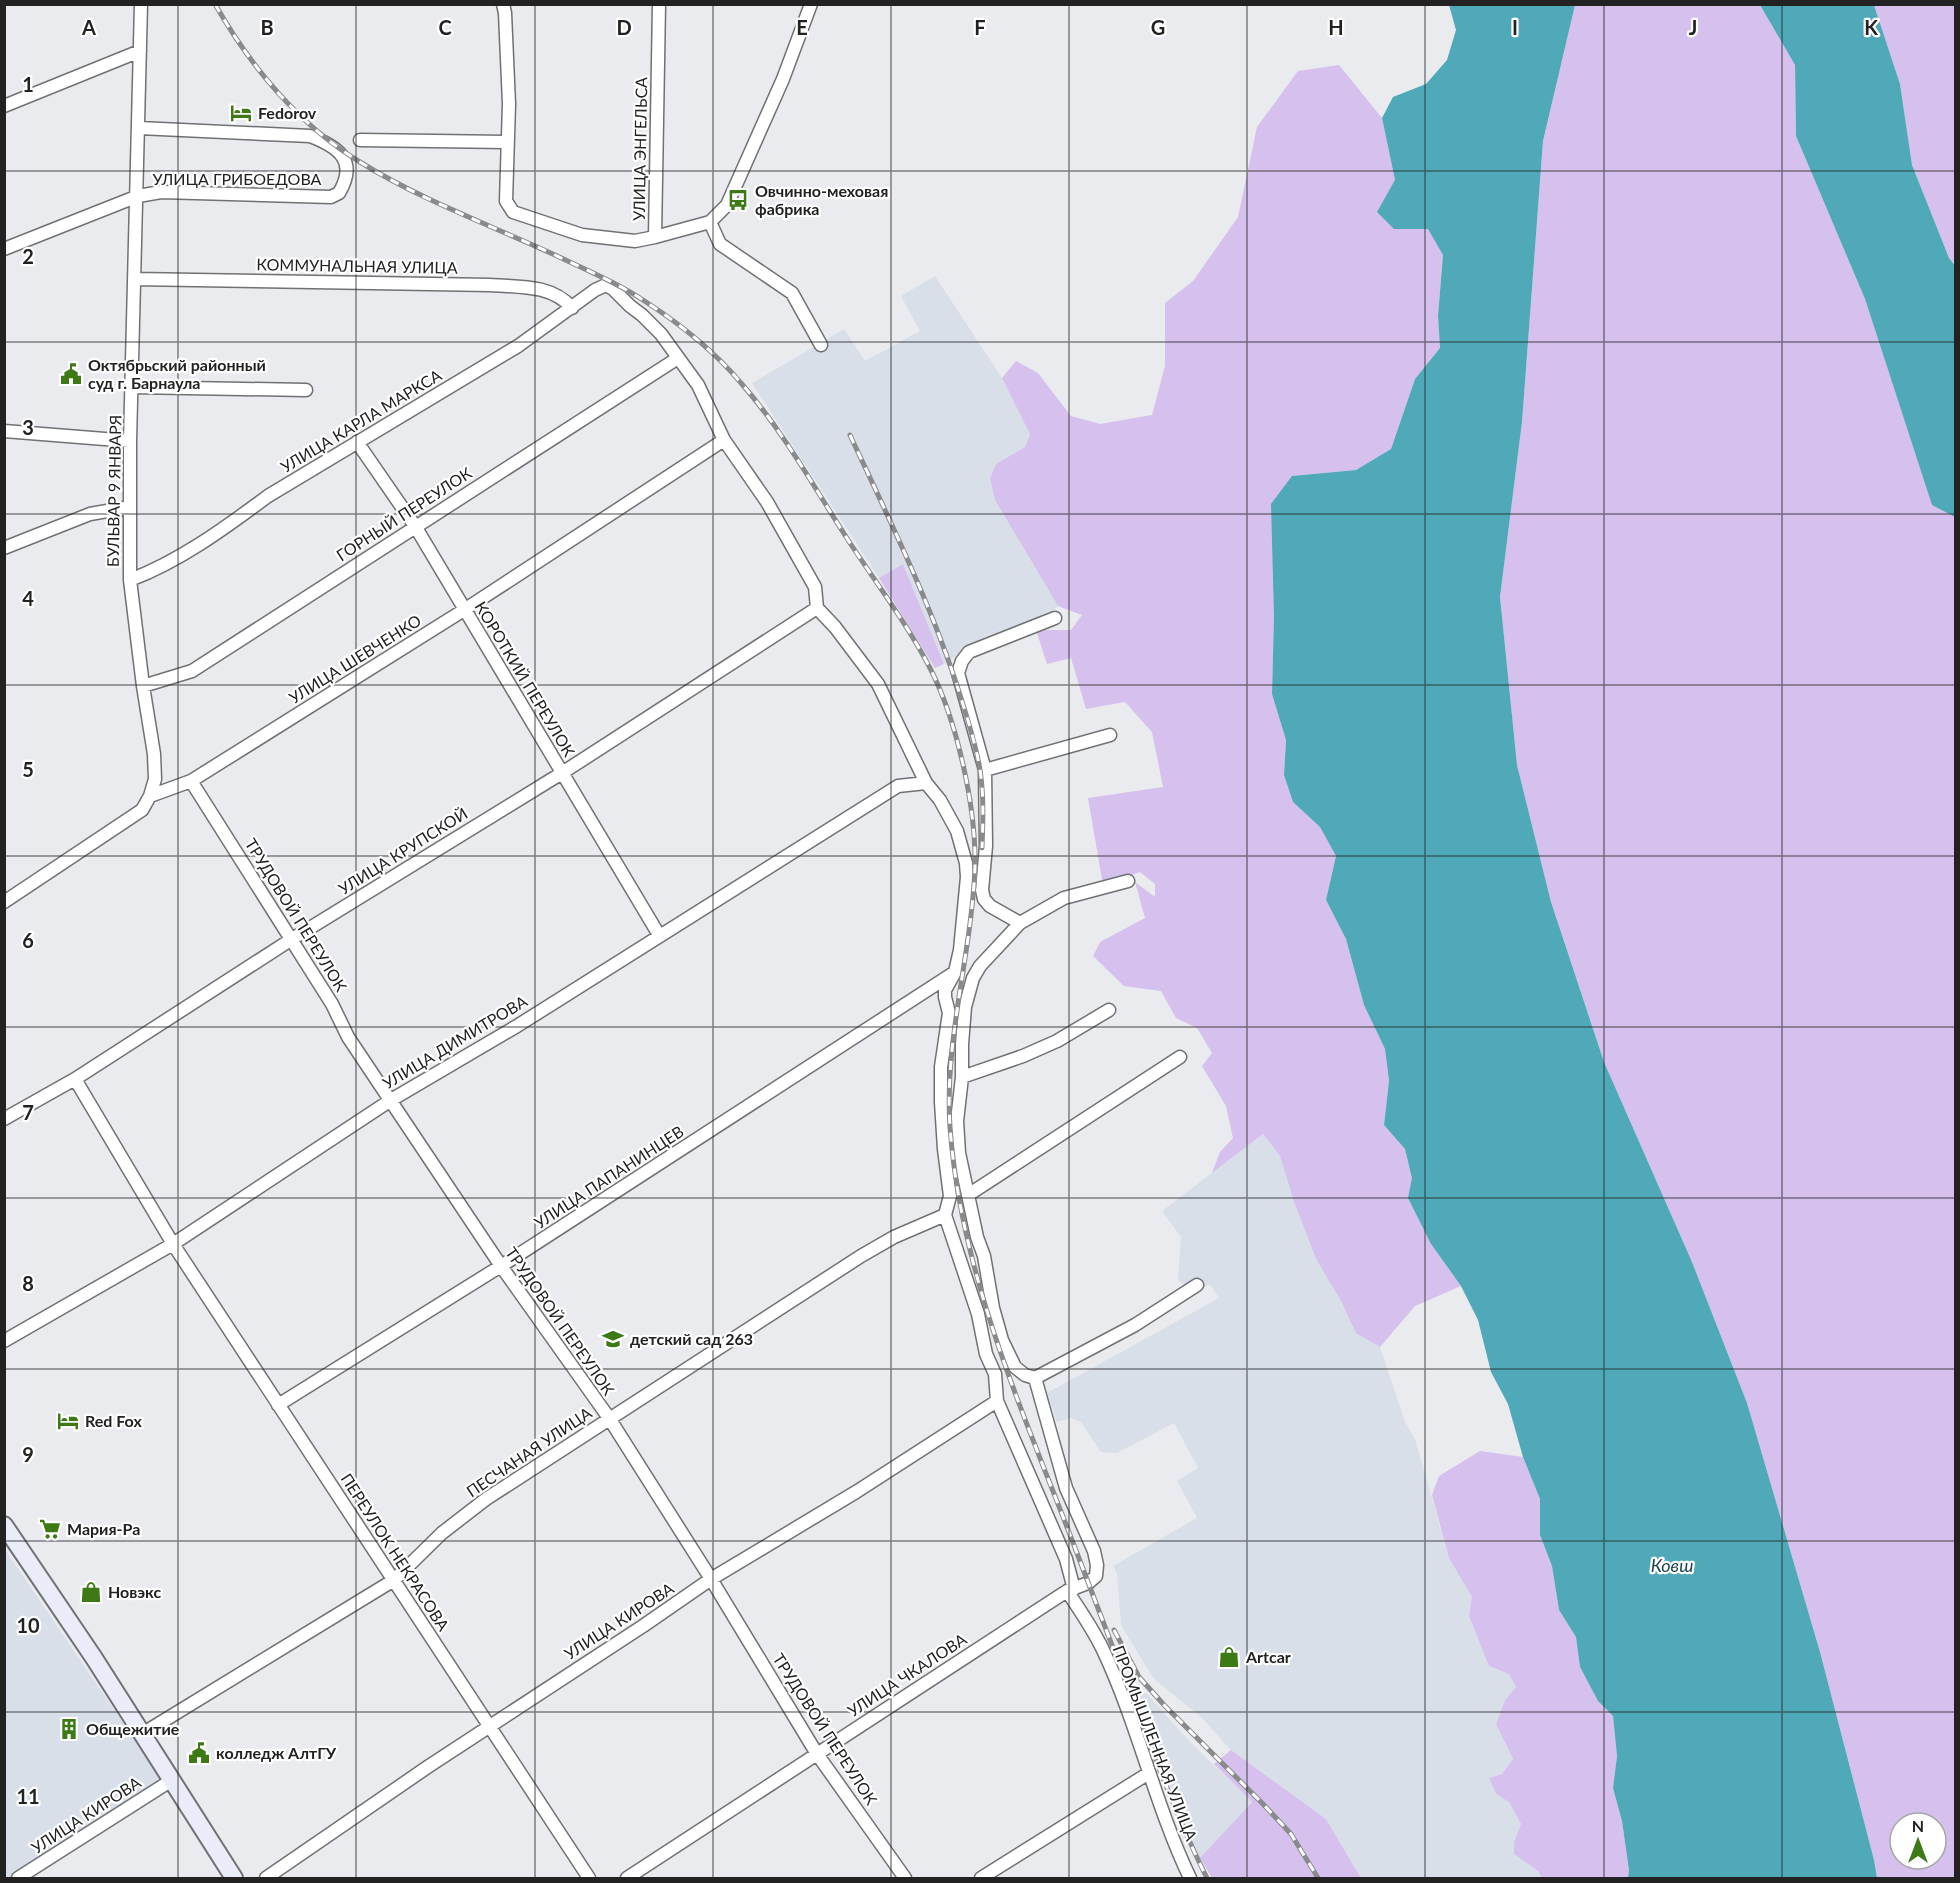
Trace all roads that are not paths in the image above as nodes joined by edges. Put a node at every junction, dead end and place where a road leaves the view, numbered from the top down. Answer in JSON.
{"nodes":[{"id":1,"x":141,"y":4,"type":"edge"},
{"id":2,"x":502,"y":4,"type":"edge"},
{"id":3,"x":659,"y":4,"type":"edge"},
{"id":4,"x":811,"y":4,"type":"edge"},
{"id":5,"x":140,"y":51,"type":"junction"},
{"id":6,"x":4,"y":106,"type":"edge"},
{"id":7,"x":139,"y":128,"type":"junction"},
{"id":8,"x":360,"y":140,"type":"dead end"},
{"id":9,"x":507,"y":142,"type":"junction"},
{"id":10,"x":138,"y":196,"type":"junction"},
{"id":11,"x":710,"y":222,"type":"junction"},
{"id":12,"x":655,"y":237,"type":"junction"},
{"id":13,"x":4,"y":249,"type":"edge"},
{"id":14,"x":135,"y":279,"type":"junction"},
{"id":15,"x":572,"y":308,"type":"junction"},
{"id":16,"x":821,"y":345,"type":"dead end"},
{"id":17,"x":678,"y":358,"type":"junction"},
{"id":18,"x":132,"y":387,"type":"junction"},
{"id":19,"x":306,"y":390,"type":"dead end"},
{"id":20,"x":4,"y":431,"type":"edge"},
{"id":21,"x":724,"y":440,"type":"junction"},
{"id":22,"x":130,"y":441,"type":"junction"},
{"id":23,"x":357,"y":442,"type":"junction"},
{"id":24,"x":130,"y":507,"type":"junction"},
{"id":25,"x":415,"y":526,"type":"junction"},
{"id":26,"x":4,"y":548,"type":"edge"},
{"id":27,"x":130,"y":580,"type":"junction"},
{"id":28,"x":817,"y":608,"type":"junction"},
{"id":29,"x":464,"y":610,"type":"junction"},
{"id":30,"x":1055,"y":618,"type":"dead end"},
{"id":31,"x":143,"y":686,"type":"junction"},
{"id":32,"x":1110,"y":735,"type":"dead end"},
{"id":33,"x":985,"y":770,"type":"junction"},
{"id":34,"x":562,"y":773,"type":"junction"},
{"id":35,"x":191,"y":781,"type":"junction"},
{"id":36,"x":926,"y":783,"type":"junction"},
{"id":37,"x":150,"y":796,"type":"junction"},
{"id":38,"x":1128,"y":881,"type":"dead end"},
{"id":39,"x":4,"y":902,"type":"edge"},
{"id":40,"x":1020,"y":922,"type":"junction"},
{"id":41,"x":659,"y":935,"type":"junction"},
{"id":42,"x":292,"y":939,"type":"junction"},
{"id":43,"x":955,"y":972,"type":"junction"},
{"id":44,"x":1109,"y":1010,"type":"dead end"},
{"id":45,"x":1180,"y":1057,"type":"dead end"},
{"id":46,"x":962,"y":1077,"type":"junction"},
{"id":47,"x":75,"y":1079,"type":"junction"},
{"id":48,"x":391,"y":1100,"type":"junction"},
{"id":49,"x":4,"y":1119,"type":"edge"},
{"id":50,"x":968,"y":1195,"type":"junction"},
{"id":51,"x":945,"y":1215,"type":"junction"},
{"id":52,"x":173,"y":1244,"type":"junction"},
{"id":53,"x":501,"y":1266,"type":"junction"},
{"id":54,"x":1197,"y":1285,"type":"dead end"},
{"id":55,"x":4,"y":1341,"type":"edge"},
{"id":56,"x":1035,"y":1378,"type":"junction"},
{"id":57,"x":997,"y":1401,"type":"junction"},
{"id":58,"x":279,"y":1405,"type":"junction"},
{"id":59,"x":609,"y":1418,"type":"junction"},
{"id":60,"x":4,"y":1525,"type":"edge"},
{"id":61,"x":711,"y":1579,"type":"junction"},
{"id":62,"x":394,"y":1580,"type":"junction"},
{"id":63,"x":1070,"y":1590,"type":"junction"},
{"id":64,"x":490,"y":1728,"type":"junction"},
{"id":65,"x":142,"y":1734,"type":"junction"},
{"id":66,"x":817,"y":1754,"type":"junction"},
{"id":67,"x":1149,"y":1773,"type":"junction"},
{"id":68,"x":172,"y":1780,"type":"junction"},
{"id":69,"x":18,"y":1878,"type":"edge"},
{"id":70,"x":234,"y":1878,"type":"edge"},
{"id":71,"x":266,"y":1878,"type":"edge"},
{"id":72,"x":589,"y":1878,"type":"edge"},
{"id":73,"x":627,"y":1878,"type":"edge"},
{"id":74,"x":905,"y":1878,"type":"edge"},
{"id":75,"x":981,"y":1878,"type":"edge"},
{"id":76,"x":1190,"y":1878,"type":"edge"}],
"edges":[{"from":1,"to":5,"type":"street","name":"БУЛЬВАР 9 ЯНВАРЯ"},
{"from":2,"to":9,"type":"street"},
{"from":3,"to":12,"type":"street","name":"УЛИЦА ЭНГЕЛЬСА"},
{"from":4,"to":11,"type":"street"},
{"from":5,"to":6,"type":"street"},
{"from":5,"to":7,"type":"street","name":"БУЛЬВАР 9 ЯНВАРЯ"},
{"from":7,"to":10,"type":"street","name":"БУЛЬВАР 9 ЯНВАРЯ"},
{"from":7,"to":10,"type":"street","name":"УЛИЦА ГРИБОЕДОВА"},
{"from":8,"to":9,"type":"street"},
{"from":9,"to":12,"type":"street"},
{"from":10,"to":13,"type":"street","name":"УЛИЦА ГРИБОЕДОВА"},
{"from":10,"to":14,"type":"street","name":"БУЛЬВАР 9 ЯНВАРЯ"},
{"from":11,"to":12,"type":"street","name":"УЛИЦА ЭНГЕЛЬСА"},
{"from":11,"to":16,"type":"street"},
{"from":14,"to":15,"type":"street","name":"КОММУНАЛЬНАЯ УЛИЦА"},
{"from":14,"to":18,"type":"street","name":"БУЛЬВАР 9 ЯНВАРЯ"},
{"from":15,"to":17,"type":"street","name":"УЛИЦА КАРЛА МАРКСА"},
{"from":15,"to":23,"type":"street","name":"УЛИЦА КАРЛА МАРКСА"},
{"from":17,"to":21,"type":"street"},
{"from":17,"to":25,"type":"street","name":"ГОРНЫЙ ПЕРЕУЛОК"},
{"from":18,"to":19,"type":"street"},
{"from":18,"to":22,"type":"street","name":"БУЛЬВАР 9 ЯНВАРЯ"},
{"from":20,"to":22,"type":"street"},
{"from":21,"to":28,"type":"street"},
{"from":21,"to":29,"type":"street","name":"УЛИЦА ШЕВЧЕНКО"},
{"from":22,"to":24,"type":"street","name":"БУЛЬВАР 9 ЯНВАРЯ"},
{"from":23,"to":25,"type":"street","name":"КОРОТКИЙ ПЕРЕУЛОК"},
{"from":23,"to":27,"type":"street","name":"УЛИЦА КАРЛА МАРКСА"},
{"from":24,"to":26,"type":"street"},
{"from":24,"to":27,"type":"street","name":"БУЛЬВАР 9 ЯНВАРЯ"},
{"from":25,"to":29,"type":"street","name":"КОРОТКИЙ ПЕРЕУЛОК"},
{"from":25,"to":31,"type":"street","name":"ГОРНЫЙ ПЕРЕУЛОК"},
{"from":27,"to":31,"type":"street","name":"БУЛЬВАР 9 ЯНВАРЯ"},
{"from":28,"to":34,"type":"street","name":"УЛИЦА КРУПСКОЙ"},
{"from":28,"to":36,"type":"street"},
{"from":29,"to":34,"type":"street","name":"КОРОТКИЙ ПЕРЕУЛОК"},
{"from":29,"to":35,"type":"street","name":"УЛИЦА ШЕВЧЕНКО"},
{"from":30,"to":33,"type":"street"},
{"from":31,"to":37,"type":"street","name":"БУЛЬВАР 9 ЯНВАРЯ"},
{"from":32,"to":33,"type":"street"},
{"from":33,"to":40,"type":"street"},
{"from":34,"to":41,"type":"street","name":"КОРОТКИЙ ПЕРЕУЛОК"},
{"from":34,"to":42,"type":"street","name":"УЛИЦА КРУПСКОЙ"},
{"from":35,"to":37,"type":"street","name":"УЛИЦА ШЕВЧЕНКО"},
{"from":35,"to":42,"type":"street","name":"ТРУДОВОЙ ПЕРЕУЛОК"},
{"from":36,"to":41,"type":"street","name":"УЛИЦА ДИМИТРОВА"},
{"from":36,"to":43,"type":"street"},
{"from":37,"to":39,"type":"street","name":"УЛИЦА ШЕВЧЕНКО"},
{"from":38,"to":40,"type":"street"},
{"from":40,"to":46,"type":"street"},
{"from":41,"to":48,"type":"street","name":"УЛИЦА ДИМИТРОВА"},
{"from":42,"to":47,"type":"street","name":"УЛИЦА КРУПСКОЙ"},
{"from":42,"to":48,"type":"street","name":"ТРУДОВОЙ ПЕРЕУЛОК"},
{"from":43,"to":51,"type":"street"},
{"from":43,"to":53,"type":"street","name":"УЛИЦА ПАПАНИНЦЕВ"},
{"from":44,"to":46,"type":"street"},
{"from":45,"to":50,"type":"street"},
{"from":46,"to":50,"type":"street"},
{"from":47,"to":49,"type":"street","name":"УЛИЦА КРУПСКОЙ"},
{"from":47,"to":52,"type":"street","name":"ПЕРЕУЛОК НЕКРАСОВА"},
{"from":48,"to":52,"type":"street","name":"УЛИЦА ДИМИТРОВА"},
{"from":48,"to":53,"type":"street","name":"ТРУДОВОЙ ПЕРЕУЛОК"},
{"from":50,"to":56,"type":"street"},
{"from":51,"to":57,"type":"street","name":"ПРОМЫШЛЕННАЯ УЛИЦА"},
{"from":51,"to":59,"type":"street","name":"ПЕСЧАНАЯ УЛИЦА"},
{"from":52,"to":55,"type":"street","name":"УЛИЦА ДИМИТРОВА"},
{"from":52,"to":58,"type":"street","name":"ПЕРЕУЛОК НЕКРАСОВА"},
{"from":53,"to":58,"type":"street","name":"УЛИЦА ПАПАНИНЦЕВ"},
{"from":53,"to":59,"type":"street","name":"ТРУДОВОЙ ПЕРЕУЛОК"},
{"from":54,"to":56,"type":"street"},
{"from":56,"to":63,"type":"street","name":"УЛИЦА ЧКАЛОВА"},
{"from":57,"to":61,"type":"street","name":"УЛИЦА КИРОВА"},
{"from":57,"to":63,"type":"street","name":"ПРОМЫШЛЕННАЯ УЛИЦА"},
{"from":58,"to":62,"type":"street","name":"ПЕРЕУЛОК НЕКРАСОВА"},
{"from":59,"to":61,"type":"street","name":"ТРУДОВОЙ ПЕРЕУЛОК"},
{"from":59,"to":62,"type":"street","name":"ПЕСЧАНАЯ УЛИЦА"},
{"from":60,"to":65,"type":"main road"},
{"from":61,"to":64,"type":"street","name":"УЛИЦА КИРОВА"},
{"from":61,"to":66,"type":"street","name":"ТРУДОВОЙ ПЕРЕУЛОК"},
{"from":62,"to":64,"type":"street","name":"ПЕРЕУЛОК НЕКРАСОВА"},
{"from":62,"to":65,"type":"street","name":"ПЕСЧАНАЯ УЛИЦА"},
{"from":63,"to":66,"type":"street","name":"УЛИЦА ЧКАЛОВА"},
{"from":63,"to":67,"type":"street","name":"ПРОМЫШЛЕННАЯ УЛИЦА"},
{"from":64,"to":71,"type":"street","name":"УЛИЦА КИРОВА"},
{"from":64,"to":72,"type":"street","name":"ПЕРЕУЛОК НЕКРАСОВА"},
{"from":65,"to":68,"type":"main road"},
{"from":66,"to":73,"type":"street","name":"УЛИЦА ЧКАЛОВА"},
{"from":66,"to":74,"type":"street","name":"ТРУДОВОЙ ПЕРЕУЛОК"},
{"from":67,"to":75,"type":"street"},
{"from":67,"to":76,"type":"street","name":"ПРОМЫШЛЕННАЯ УЛИЦА"},
{"from":68,"to":69,"type":"street","name":"УЛИЦА КИРОВА"},
{"from":68,"to":70,"type":"main road"}]}
